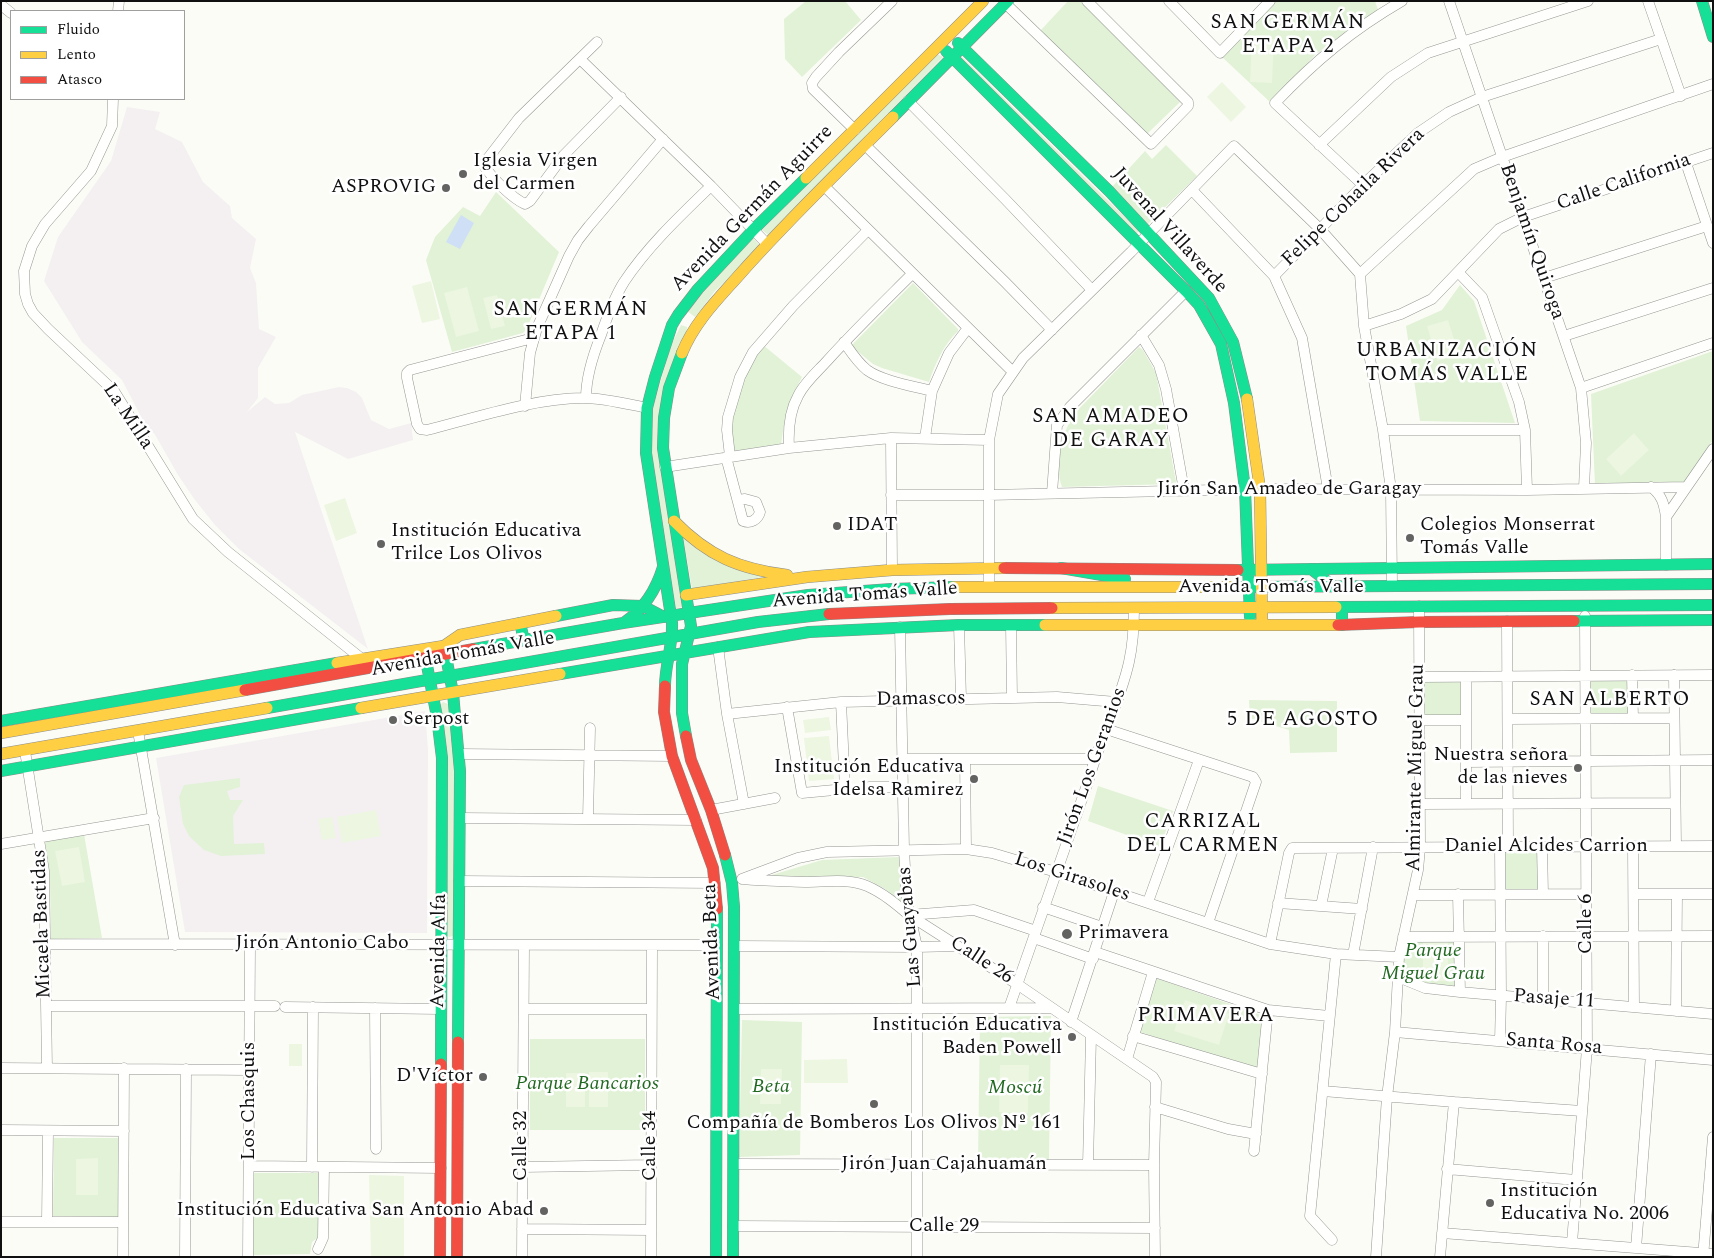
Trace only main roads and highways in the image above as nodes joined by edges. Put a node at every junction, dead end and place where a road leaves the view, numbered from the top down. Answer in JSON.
{"nodes":[{"id":1,"x":983,"y":1,"type":"edge"},
{"id":2,"x":1702,"y":1,"type":"edge"},
{"id":3,"x":1007,"y":3,"type":"edge"},
{"id":4,"x":950,"y":36,"type":"junction"},
{"id":5,"x":1713,"y":37,"type":"edge"},
{"id":6,"x":940,"y":45,"type":"junction"},
{"id":7,"x":963,"y":48,"type":"junction"},
{"id":8,"x":953,"y":57,"type":"junction"},
{"id":9,"x":678,"y":315,"type":"junction"},
{"id":10,"x":696,"y":326,"type":"junction"},
{"id":11,"x":674,"y":521,"type":"junction"},
{"id":12,"x":1713,"y":564,"type":"edge"},
{"id":13,"x":663,"y":567,"type":"junction"},
{"id":14,"x":1061,"y":568,"type":"junction"},
{"id":15,"x":1262,"y":569,"type":"junction"},
{"id":16,"x":1311,"y":569,"type":"junction"},
{"id":17,"x":1249,"y":570,"type":"junction"},
{"id":18,"x":807,"y":577,"type":"junction"},
{"id":19,"x":1713,"y":584,"type":"edge"},
{"id":20,"x":1332,"y":585,"type":"junction"},
{"id":21,"x":1249,"y":586,"type":"junction"},
{"id":22,"x":1262,"y":586,"type":"junction"},
{"id":23,"x":1168,"y":587,"type":"junction"},
{"id":24,"x":686,"y":595,"type":"junction"},
{"id":25,"x":1713,"y":605,"type":"edge"},
{"id":26,"x":643,"y":606,"type":"junction"},
{"id":27,"x":1250,"y":607,"type":"junction"},
{"id":28,"x":1262,"y":607,"type":"junction"},
{"id":29,"x":1342,"y":607,"type":"junction"},
{"id":30,"x":690,"y":613,"type":"junction"},
{"id":31,"x":667,"y":617,"type":"junction"},
{"id":32,"x":1713,"y":620,"type":"edge"},
{"id":33,"x":520,"y":623,"type":"junction"},
{"id":34,"x":623,"y":623,"type":"junction"},
{"id":35,"x":1250,"y":625,"type":"junction"},
{"id":36,"x":1262,"y":625,"type":"junction"},
{"id":37,"x":1342,"y":625,"type":"junction"},
{"id":38,"x":690,"y":635,"type":"junction"},
{"id":39,"x":673,"y":638,"type":"junction"},
{"id":40,"x":524,"y":640,"type":"junction"},
{"id":41,"x":445,"y":651,"type":"junction"},
{"id":42,"x":684,"y":652,"type":"junction"},
{"id":43,"x":424,"y":655,"type":"junction"},
{"id":44,"x":668,"y":655,"type":"junction"},
{"id":45,"x":364,"y":664,"type":"junction"},
{"id":46,"x":450,"y":676,"type":"junction"},
{"id":47,"x":429,"y":679,"type":"junction"},
{"id":48,"x":159,"y":693,"type":"junction"},
{"id":49,"x":233,"y":693,"type":"junction"},
{"id":50,"x":453,"y":693,"type":"junction"},
{"id":51,"x":433,"y":696,"type":"junction"},
{"id":52,"x":162,"y":706,"type":"junction"},
{"id":53,"x":236,"y":714,"type":"junction"},
{"id":54,"x":1,"y":721,"type":"edge"},
{"id":55,"x":165,"y":726,"type":"junction"},
{"id":56,"x":1,"y":733,"type":"edge"},
{"id":57,"x":1,"y":754,"type":"edge"},
{"id":58,"x":1,"y":771,"type":"edge"},
{"id":59,"x":717,"y":1092,"type":"junction"},
{"id":60,"x":734,"y":1092,"type":"junction"},
{"id":61,"x":440,"y":1257,"type":"edge"},
{"id":62,"x":457,"y":1257,"type":"edge"},
{"id":63,"x":716,"y":1257,"type":"edge"},
{"id":64,"x":733,"y":1257,"type":"edge"}],
"edges":[{"from":1,"to":4,"type":"main road","name":"Avenida Germán Aguirre"},
{"from":2,"to":5,"type":"main road"},
{"from":3,"to":7,"type":"main road","name":"Avenida Germán Aguirre"},
{"from":4,"to":6,"type":"main road","name":"Avenida Germán Aguirre"},
{"from":4,"to":7,"type":"main road","name":"Juvenal Villaverde"},
{"from":6,"to":8,"type":"main road","name":"Juvenal Villaverde"},
{"from":6,"to":9,"type":"main road","name":"Avenida Germán Aguirre"},
{"from":7,"to":8,"type":"main road","name":"Avenida Germán Aguirre"},
{"from":7,"to":15,"type":"main road","name":"Juvenal Villaverde"},
{"from":8,"to":10,"type":"main road","name":"Avenida Germán Aguirre"},
{"from":8,"to":17,"type":"main road","name":"Juvenal Villaverde"},
{"from":9,"to":10,"type":"main road"},
{"from":9,"to":13,"type":"main road","name":"Avenida Germán Aguirre"},
{"from":10,"to":11,"type":"main road","name":"Avenida Germán Aguirre"},
{"from":11,"to":18,"type":"main road"},
{"from":11,"to":24,"type":"main road","name":"Avenida Germán Aguirre"},
{"from":12,"to":16,"type":"main road","name":"Avenida Tomás Valle"},
{"from":13,"to":26,"type":"main road"},
{"from":13,"to":31,"type":"main road","name":"Avenida Germán Aguirre"},
{"from":14,"to":17,"type":"main road","name":"Avenida Tomás Valle"},
{"from":14,"to":18,"type":"main road","name":"Avenida Tomás Valle"},
{"from":14,"to":23,"type":"main road"},
{"from":15,"to":16,"type":"main road","name":"Avenida Tomás Valle"},
{"from":15,"to":17,"type":"main road","name":"Avenida Tomás Valle"},
{"from":15,"to":22,"type":"main road","name":"Juvenal Villaverde"},
{"from":16,"to":20,"type":"main road"},
{"from":17,"to":21,"type":"main road","name":"Juvenal Villaverde"},
{"from":18,"to":24,"type":"main road","name":"Avenida Tomás Valle"},
{"from":19,"to":20,"type":"main road","name":"Avenida Tomás Valle"},
{"from":20,"to":22,"type":"main road","name":"Avenida Tomás Valle"},
{"from":21,"to":22,"type":"main road","name":"Avenida Tomás Valle"},
{"from":21,"to":23,"type":"main road","name":"Avenida Tomás Valle"},
{"from":21,"to":27,"type":"main road","name":"Juvenal Villaverde"},
{"from":22,"to":28,"type":"main road","name":"Juvenal Villaverde"},
{"from":23,"to":30,"type":"main road","name":"Avenida Tomás Valle"},
{"from":24,"to":30,"type":"main road","name":"Avenida Germán Aguirre"},
{"from":25,"to":29,"type":"main road","name":"Avenida Tomás Valle"},
{"from":26,"to":31,"type":"main road","name":"Avenida Tomás Valle"},
{"from":26,"to":33,"type":"main road","name":"Avenida Tomás Valle"},
{"from":26,"to":34,"type":"main road"},
{"from":27,"to":28,"type":"main road","name":"Avenida Tomás Valle"},
{"from":27,"to":35,"type":"main road","name":"Juvenal Villaverde"},
{"from":27,"to":38,"type":"main road","name":"Avenida Tomás Valle"},
{"from":28,"to":29,"type":"main road","name":"Avenida Tomás Valle"},
{"from":28,"to":36,"type":"main road","name":"Juvenal Villaverde"},
{"from":29,"to":37,"type":"main road"},
{"from":30,"to":31,"type":"main road","name":"Avenida Tomás Valle"},
{"from":30,"to":38,"type":"main road","name":"Avenida Germán Aguirre"},
{"from":31,"to":34,"type":"main road","name":"Avenida Tomás Valle"},
{"from":31,"to":39,"type":"main road","name":"Avenida Germán Aguirre"},
{"from":32,"to":37,"type":"main road","name":"Avenida Tomás Valle"},
{"from":33,"to":40,"type":"main road"},
{"from":33,"to":41,"type":"main road","name":"Avenida Tomás Valle"},
{"from":34,"to":40,"type":"main road","name":"Avenida Tomás Valle"},
{"from":35,"to":36,"type":"main road","name":"Avenida Tomás Valle"},
{"from":35,"to":42,"type":"main road","name":"Avenida Tomás Valle"},
{"from":36,"to":37,"type":"main road","name":"Avenida Tomás Valle"},
{"from":38,"to":39,"type":"main road","name":"Avenida Tomás Valle"},
{"from":38,"to":42,"type":"main road","name":"Avenida Beta"},
{"from":39,"to":44,"type":"main road","name":"Avenida Beta"},
{"from":39,"to":46,"type":"main road","name":"Avenida Tomás Valle"},
{"from":40,"to":41,"type":"main road","name":"Avenida Tomás Valle"},
{"from":41,"to":43,"type":"main road","name":"Avenida Tomás Valle"},
{"from":41,"to":46,"type":"main road","name":"Avenida Alfa"},
{"from":42,"to":44,"type":"main road","name":"Avenida Tomás Valle"},
{"from":42,"to":60,"type":"main road","name":"Avenida Beta"},
{"from":43,"to":45,"type":"main road","name":"Avenida Tomás Valle"},
{"from":43,"to":47,"type":"main road","name":"Avenida Alfa"},
{"from":44,"to":50,"type":"main road","name":"Avenida Tomás Valle"},
{"from":44,"to":59,"type":"main road","name":"Avenida Beta"},
{"from":45,"to":48,"type":"main road","name":"Avenida Tomás Valle"},
{"from":45,"to":49,"type":"main road","name":"Avenida Tomás Valle"},
{"from":46,"to":47,"type":"main road","name":"Avenida Tomás Valle"},
{"from":46,"to":50,"type":"main road","name":"Avenida Alfa"},
{"from":47,"to":51,"type":"main road","name":"Avenida Alfa"},
{"from":47,"to":53,"type":"main road","name":"Avenida Tomás Valle"},
{"from":48,"to":52,"type":"main road"},
{"from":48,"to":54,"type":"main road","name":"Avenida Tomás Valle"},
{"from":49,"to":52,"type":"main road","name":"Avenida Tomás Valle"},
{"from":49,"to":53,"type":"main road"},
{"from":50,"to":51,"type":"main road","name":"Avenida Tomás Valle"},
{"from":50,"to":62,"type":"main road","name":"Avenida Alfa"},
{"from":51,"to":58,"type":"main road","name":"Avenida Tomás Valle"},
{"from":51,"to":61,"type":"main road","name":"Avenida Alfa"},
{"from":52,"to":55,"type":"main road"},
{"from":52,"to":56,"type":"main road","name":"Avenida Tomás Valle"},
{"from":53,"to":55,"type":"main road","name":"Avenida Tomás Valle"},
{"from":55,"to":57,"type":"main road","name":"Avenida Tomás Valle"},
{"from":59,"to":60,"type":"main road"},
{"from":59,"to":63,"type":"main road","name":"Avenida Beta"},
{"from":60,"to":64,"type":"main road","name":"Avenida Beta"}]}
